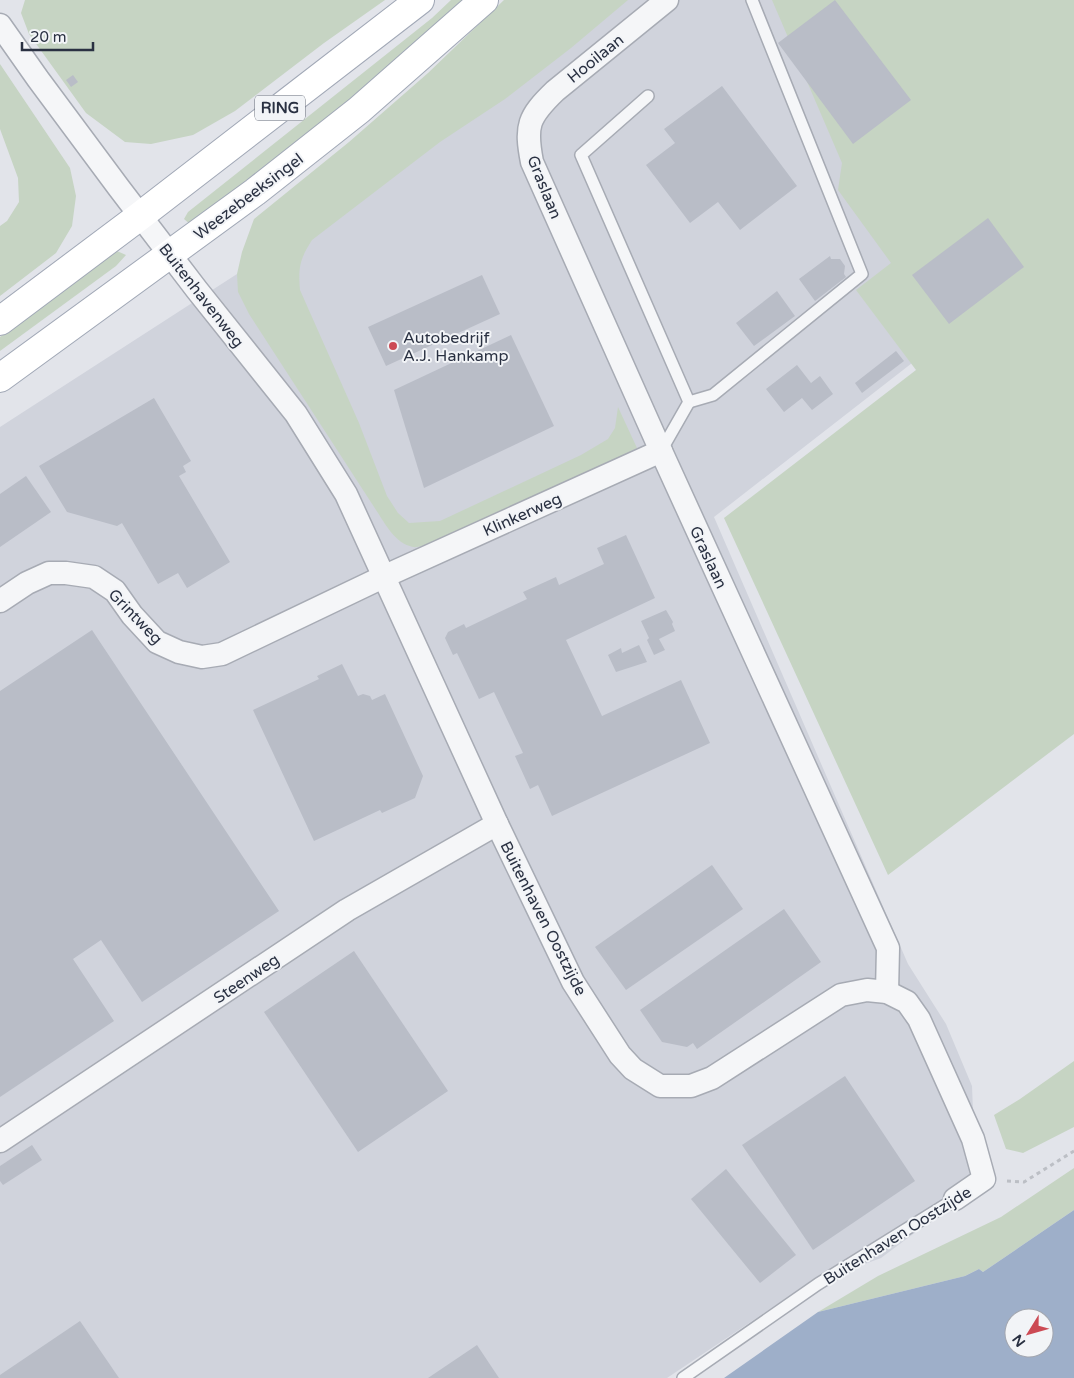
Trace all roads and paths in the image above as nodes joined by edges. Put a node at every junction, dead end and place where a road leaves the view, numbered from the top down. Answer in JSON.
{"nodes":[{"id":1,"x":420,"y":0,"type":"edge"},
{"id":2,"x":484,"y":0,"type":"edge"},
{"id":3,"x":667,"y":0,"type":"edge"},
{"id":4,"x":752,"y":0,"type":"edge"},
{"id":5,"x":0,"y":25,"type":"edge"},
{"id":6,"x":648,"y":96,"type":"dead end"},
{"id":7,"x":530,"y":122,"type":"joint"},
{"id":8,"x":140,"y":216,"type":"junction"},
{"id":9,"x":170,"y":255,"type":"junction"},
{"id":10,"x":0,"y":321,"type":"edge"},
{"id":11,"x":0,"y":378,"type":"edge"},
{"id":12,"x":689,"y":402,"type":"junction"},
{"id":13,"x":661,"y":451,"type":"junction"},
{"id":14,"x":383,"y":577,"type":"junction"},
{"id":15,"x":0,"y":601,"type":"edge"},
{"id":16,"x":497,"y":824,"type":"junction"},
{"id":17,"x":887,"y":992,"type":"junction"},
{"id":18,"x":0,"y":1141,"type":"edge"},
{"id":19,"x":1074,"y":1151,"type":"edge"},
{"id":20,"x":984,"y":1178,"type":"junction"},
{"id":21,"x":955,"y":1199,"type":"joint"},
{"id":22,"x":683,"y":1378,"type":"edge"}],
"edges":[{"from":1,"to":8,"type":"main road","number":"RING"},
{"from":2,"to":9,"type":"main road","name":"Weezebeeksingel"},
{"from":3,"to":7,"type":"street","name":"Hooilaan"},
{"from":4,"to":12,"type":"lane"},
{"from":5,"to":8,"type":"street","name":"Buitenhavenweg"},
{"from":6,"to":12,"type":"lane"},
{"from":7,"to":13,"type":"street","name":"Graslaan"},
{"from":8,"to":9,"type":"street","name":"Buitenhavenweg"},
{"from":8,"to":10,"type":"main road","number":"RING"},
{"from":9,"to":11,"type":"main road","name":"Weezebeeksingel"},
{"from":9,"to":14,"type":"street","name":"Buitenhavenweg"},
{"from":12,"to":13,"type":"lane"},
{"from":13,"to":14,"type":"street","name":"Klinkerweg"},
{"from":13,"to":17,"type":"street","name":"Graslaan"},
{"from":14,"to":15,"type":"street","name":"Grintweg"},
{"from":14,"to":16,"type":"street","name":"Buitenhaven Oostzijde"},
{"from":16,"to":17,"type":"street","name":"Buitenhaven Oostzijde"},
{"from":16,"to":18,"type":"street","name":"Steenweg"},
{"from":17,"to":20,"type":"street","name":"Buitenhaven Oostzijde"},
{"from":19,"to":20,"type":"path"},
{"from":20,"to":21,"type":"street","name":"Buitenhaven Oostzijde"},
{"from":21,"to":22,"type":"lane","name":"Buitenhaven Oostzijde"}]}
